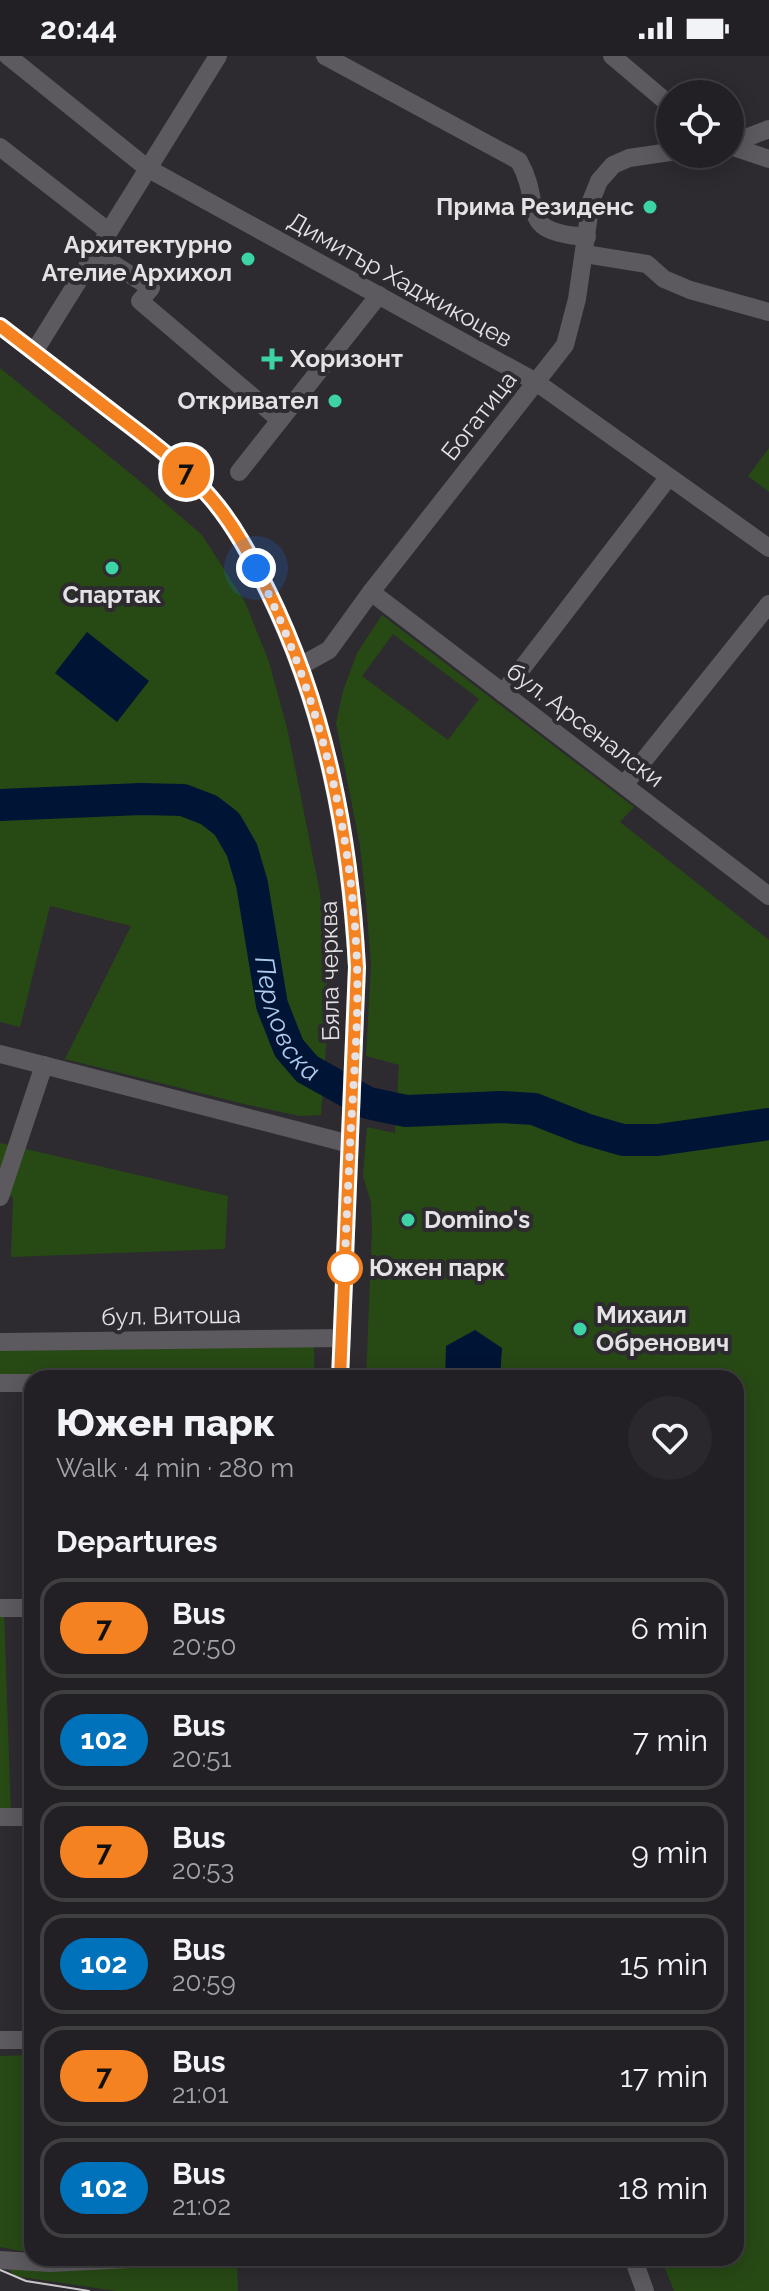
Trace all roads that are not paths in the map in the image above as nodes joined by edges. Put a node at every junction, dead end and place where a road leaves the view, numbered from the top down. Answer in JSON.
{"nodes":[{"id":1,"x":8,"y":56,"type":"edge"},
{"id":2,"x":218,"y":56,"type":"edge"},
{"id":3,"x":325,"y":56,"type":"edge"},
{"id":4,"x":612,"y":56,"type":"edge"},
{"id":5,"x":656,"y":93,"type":"edge"},
{"id":6,"x":769,"y":129,"type":"edge"},
{"id":7,"x":744,"y":139,"type":"edge"},
{"id":8,"x":0,"y":147,"type":"edge"},
{"id":9,"x":744,"y":150,"type":"edge"},
{"id":10,"x":656,"y":154,"type":"edge"},
{"id":11,"x":769,"y":159,"type":"edge"},
{"id":12,"x":147,"y":168,"type":"junction"},
{"id":13,"x":108,"y":231,"type":"junction"},
{"id":14,"x":586,"y":246,"type":"junction"},
{"id":15,"x":96,"y":253,"type":"junction"},
{"id":16,"x":379,"y":295,"type":"junction"},
{"id":17,"x":769,"y":312,"type":"edge"},
{"id":18,"x":0,"y":326,"type":"edge"},
{"id":19,"x":34,"y":352,"type":"junction"},
{"id":20,"x":536,"y":382,"type":"junction"},
{"id":21,"x":280,"y":420,"type":"junction"},
{"id":22,"x":239,"y":472,"type":"dead end"},
{"id":23,"x":668,"y":478,"type":"junction"},
{"id":24,"x":769,"y":548,"type":"edge"},
{"id":25,"x":371,"y":592,"type":"junction"},
{"id":26,"x":769,"y":604,"type":"edge"},
{"id":27,"x":300,"y":666,"type":"junction"},
{"id":28,"x":503,"y":693,"type":"junction"},
{"id":29,"x":624,"y":785,"type":"junction"},
{"id":30,"x":769,"y":896,"type":"edge"},
{"id":31,"x":0,"y":1054,"type":"edge"},
{"id":32,"x":44,"y":1065,"type":"junction"},
{"id":33,"x":350,"y":1144,"type":"junction"},
{"id":34,"x":0,"y":1197,"type":"edge"},
{"id":35,"x":342,"y":1338,"type":"junction"},
{"id":36,"x":0,"y":1342,"type":"edge"},
{"id":37,"x":340,"y":1370,"type":"edge"},
{"id":38,"x":0,"y":1383,"type":"edge"},
{"id":39,"x":24,"y":1383,"type":"edge"},
{"id":40,"x":0,"y":1608,"type":"edge"},
{"id":41,"x":24,"y":1608,"type":"edge"},
{"id":42,"x":0,"y":1817,"type":"edge"},
{"id":43,"x":24,"y":1817,"type":"edge"},
{"id":44,"x":0,"y":2040,"type":"edge"},
{"id":45,"x":24,"y":2040,"type":"edge"},
{"id":46,"x":0,"y":2260,"type":"edge"},
{"id":47,"x":24,"y":2260,"type":"edge"},
{"id":48,"x":636,"y":2266,"type":"edge"},
{"id":49,"x":645,"y":2291,"type":"edge"}],
"edges":[{"from":1,"to":12,"type":"street","name":"Димитър Хаджикоцев"},
{"from":2,"to":12,"type":"street"},
{"from":3,"to":14,"type":"street"},
{"from":4,"to":5,"type":"street"},
{"from":6,"to":7,"type":"street"},
{"from":8,"to":13,"type":"street"},
{"from":9,"to":11,"type":"street"},
{"from":10,"to":14,"type":"street","name":"Богатица"},
{"from":12,"to":13,"type":"street"},
{"from":12,"to":16,"type":"street","name":"Димитър Хаджикоцев"},
{"from":13,"to":15,"type":"street"},
{"from":14,"to":17,"type":"street"},
{"from":14,"to":20,"type":"street","name":"Богатица"},
{"from":15,"to":19,"type":"street"},
{"from":15,"to":21,"type":"street"},
{"from":16,"to":20,"type":"street","name":"Димитър Хаджикоцев"},
{"from":16,"to":21,"type":"street"},
{"from":18,"to":19,"type":"street"},
{"from":19,"to":27,"type":"street"},
{"from":20,"to":23,"type":"street","name":"Димитър Хаджикоцев"},
{"from":20,"to":25,"type":"street","name":"Богатица"},
{"from":21,"to":22,"type":"street"},
{"from":23,"to":24,"type":"street","name":"Димитър Хаджикоцев"},
{"from":23,"to":28,"type":"street"},
{"from":25,"to":27,"type":"street","name":"Богатица"},
{"from":25,"to":28,"type":"street","name":"бул. Арсеналски"},
{"from":26,"to":29,"type":"street"},
{"from":27,"to":33,"type":"street","name":"Бяла черква"},
{"from":28,"to":29,"type":"street","name":"бул. Арсеналски"},
{"from":29,"to":30,"type":"street","name":"бул. Арсеналски"},
{"from":31,"to":32,"type":"street"},
{"from":32,"to":33,"type":"street"},
{"from":32,"to":34,"type":"street"},
{"from":33,"to":35,"type":"street","name":"Бяла черква"},
{"from":35,"to":36,"type":"street","name":"бул. Витоша"},
{"from":35,"to":37,"type":"street","name":"Бяла черква"},
{"from":38,"to":39,"type":"street"},
{"from":40,"to":41,"type":"street"},
{"from":42,"to":43,"type":"street"},
{"from":44,"to":45,"type":"street"},
{"from":46,"to":47,"type":"street"},
{"from":48,"to":49,"type":"street"}]}
